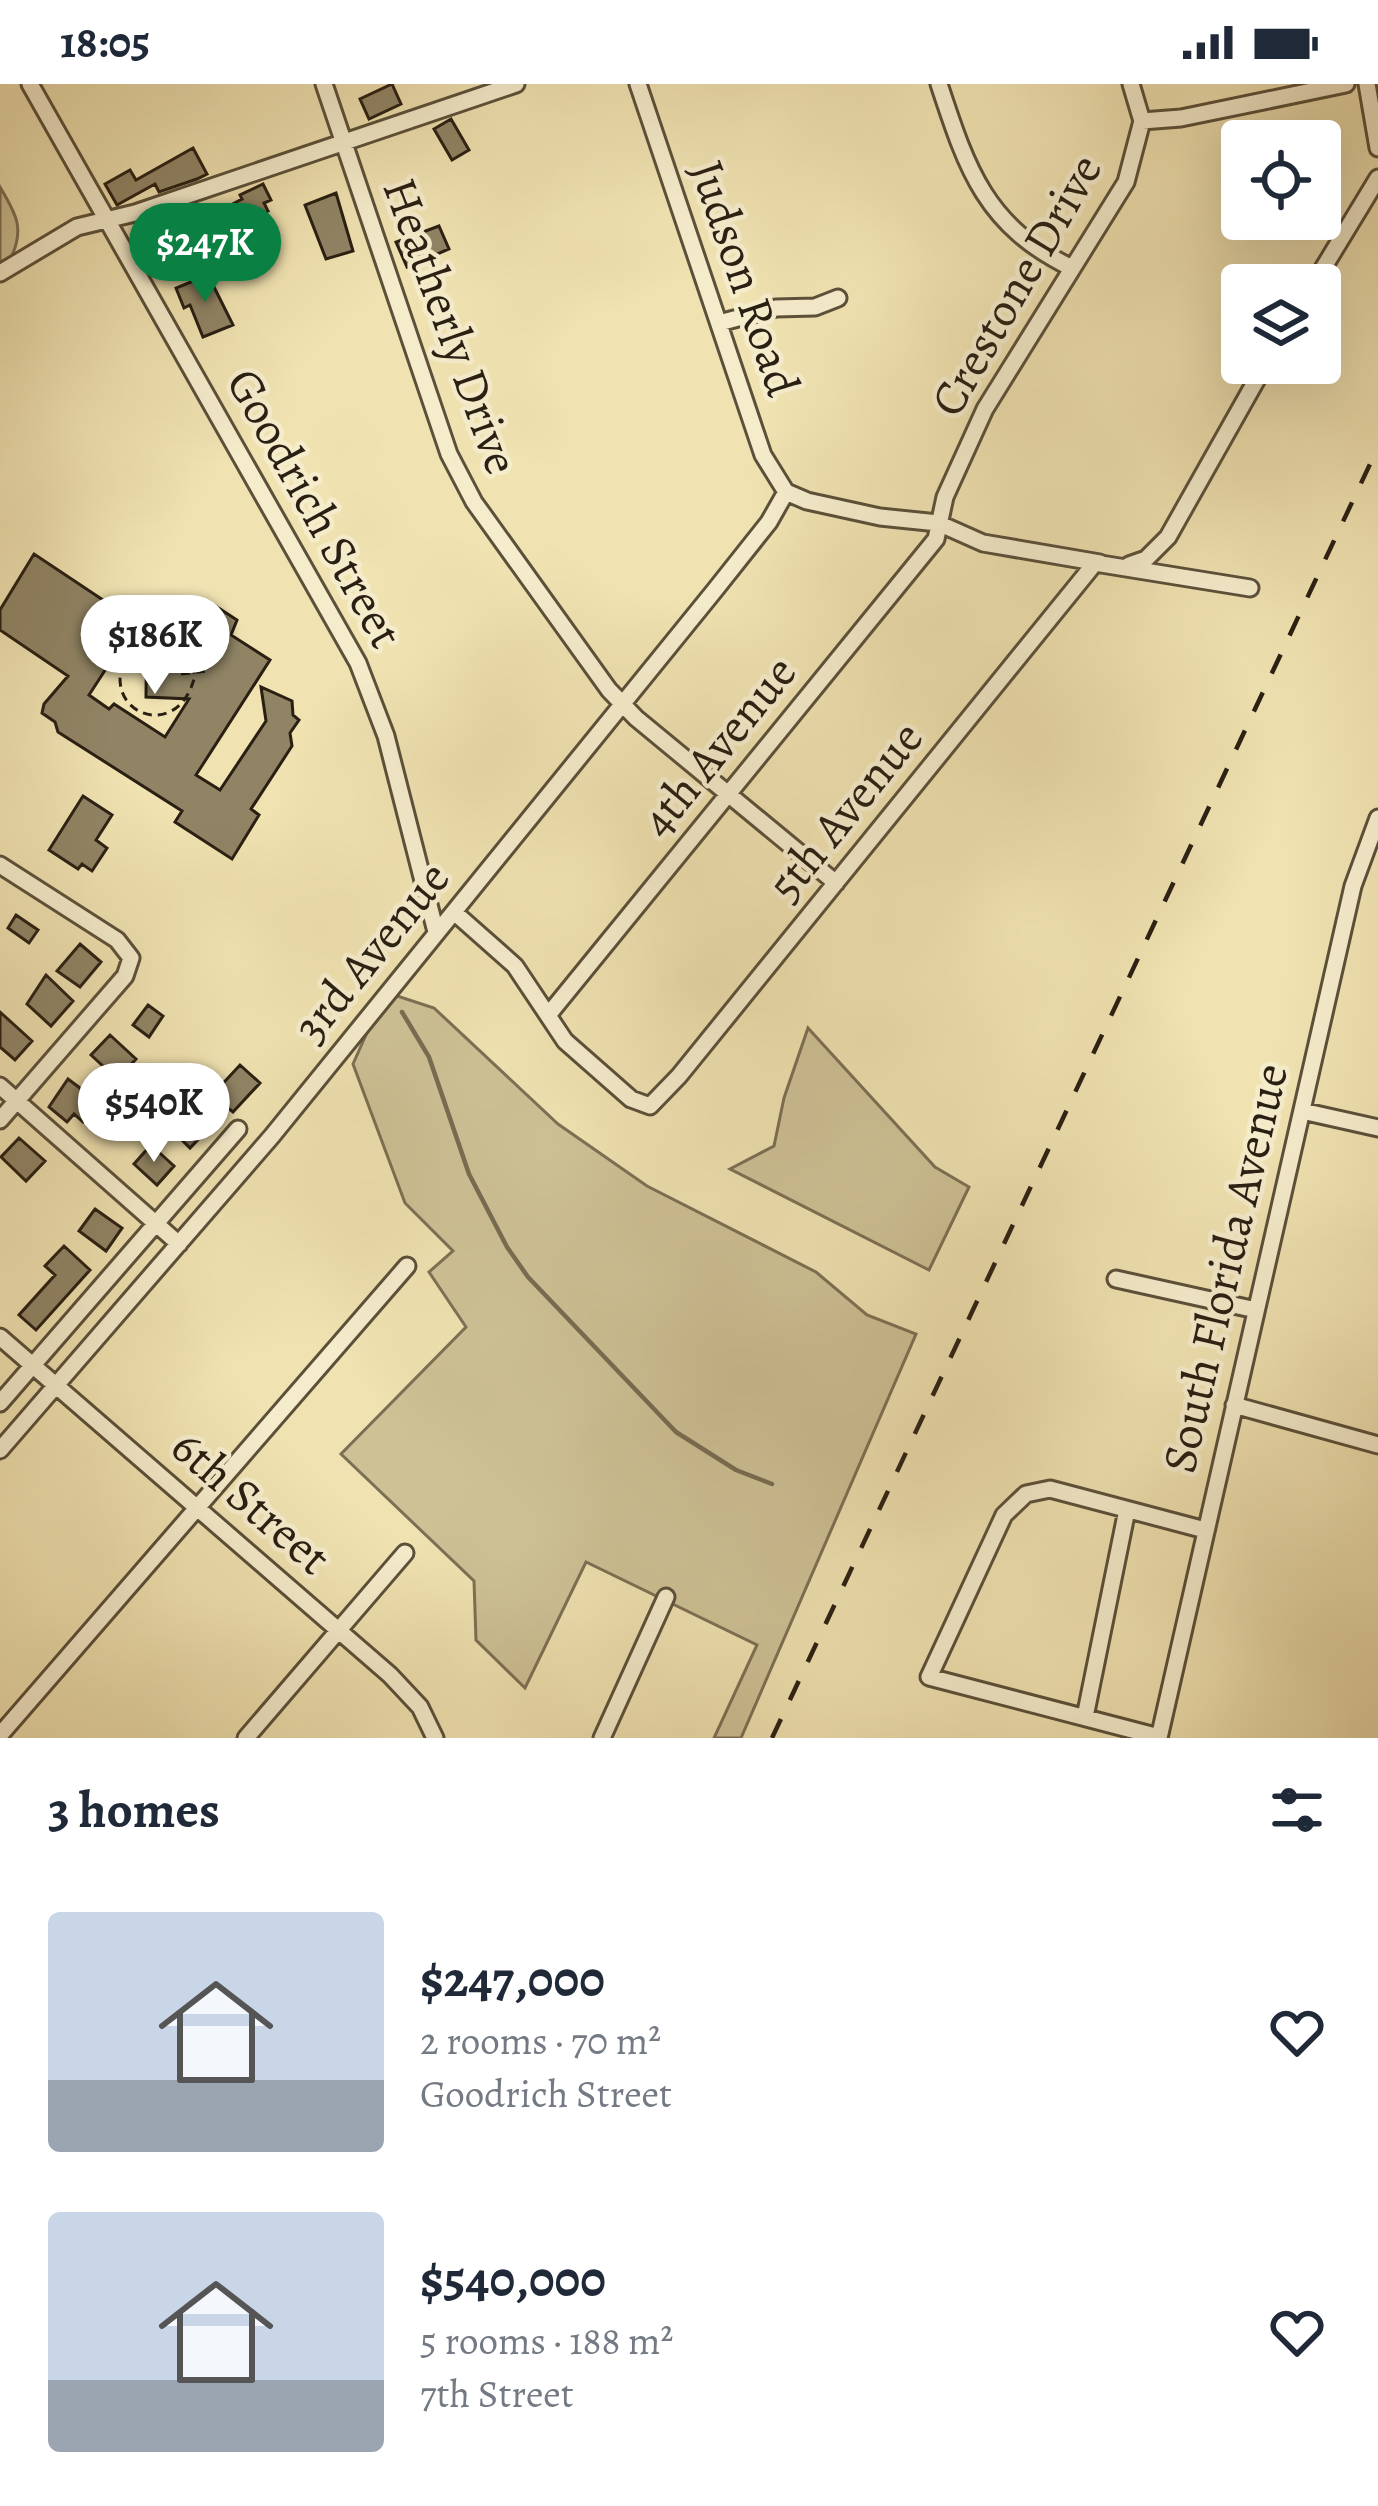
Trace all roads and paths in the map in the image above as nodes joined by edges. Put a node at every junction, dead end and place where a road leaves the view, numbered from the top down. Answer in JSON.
{"nodes":[{"id":1,"x":30,"y":84,"type":"edge"},
{"id":2,"x":324,"y":84,"type":"edge"},
{"id":3,"x":516,"y":84,"type":"edge"},
{"id":4,"x":638,"y":84,"type":"edge"},
{"id":5,"x":939,"y":84,"type":"edge"},
{"id":6,"x":1131,"y":84,"type":"edge"},
{"id":7,"x":1346,"y":84,"type":"edge"},
{"id":8,"x":1367,"y":84,"type":"edge"},
{"id":9,"x":1142,"y":121,"type":"junction"},
{"id":10,"x":342,"y":142,"type":"junction"},
{"id":11,"x":1378,"y":148,"type":"edge"},
{"id":12,"x":1378,"y":178,"type":"edge"},
{"id":13,"x":107,"y":219,"type":"junction"},
{"id":14,"x":1326,"y":264,"type":"edge"},
{"id":15,"x":1072,"y":268,"type":"junction"},
{"id":16,"x":0,"y":273,"type":"edge"},
{"id":17,"x":838,"y":298,"type":"dead end"},
{"id":18,"x":719,"y":323,"type":"junction"},
{"id":19,"x":1255,"y":384,"type":"edge"},
{"id":20,"x":786,"y":492,"type":"junction"},
{"id":21,"x":938,"y":523,"type":"junction"},
{"id":22,"x":1095,"y":563,"type":"junction"},
{"id":23,"x":1250,"y":588,"type":"dead end"},
{"id":24,"x":147,"y":659,"type":"dead end"},
{"id":25,"x":193,"y":670,"type":"junction"},
{"id":26,"x":207,"y":671,"type":"dead end"},
{"id":27,"x":182,"y":674,"type":"dead end"},
{"id":28,"x":622,"y":704,"type":"junction"},
{"id":29,"x":728,"y":794,"type":"junction"},
{"id":30,"x":1378,"y":818,"type":"edge"},
{"id":31,"x":0,"y":865,"type":"edge"},
{"id":32,"x":836,"y":883,"type":"junction"},
{"id":33,"x":454,"y":912,"type":"junction"},
{"id":34,"x":436,"y":932,"type":"junction"},
{"id":35,"x":549,"y":1015,"type":"junction"},
{"id":36,"x":0,"y":1086,"type":"edge"},
{"id":37,"x":16,"y":1101,"type":"junction"},
{"id":38,"x":1302,"y":1111,"type":"junction"},
{"id":39,"x":0,"y":1120,"type":"edge"},
{"id":40,"x":1378,"y":1128,"type":"edge"},
{"id":41,"x":238,"y":1129,"type":"dead end"},
{"id":42,"x":155,"y":1225,"type":"junction"},
{"id":43,"x":178,"y":1244,"type":"junction"},
{"id":44,"x":406,"y":1266,"type":"dead end"},
{"id":45,"x":1117,"y":1279,"type":"dead end"},
{"id":46,"x":1256,"y":1310,"type":"junction"},
{"id":47,"x":0,"y":1337,"type":"edge"},
{"id":48,"x":33,"y":1366,"type":"junction"},
{"id":49,"x":56,"y":1385,"type":"junction"},
{"id":50,"x":0,"y":1403,"type":"edge"},
{"id":51,"x":1234,"y":1406,"type":"junction"},
{"id":52,"x":1378,"y":1444,"type":"edge"},
{"id":53,"x":0,"y":1450,"type":"edge"},
{"id":54,"x":197,"y":1507,"type":"junction"},
{"id":55,"x":1127,"y":1510,"type":"junction"},
{"id":56,"x":1205,"y":1530,"type":"junction"},
{"id":57,"x":405,"y":1552,"type":"dead end"},
{"id":58,"x":666,"y":1597,"type":"dead end"},
{"id":59,"x":340,"y":1630,"type":"junction"},
{"id":60,"x":1085,"y":1717,"type":"junction"},
{"id":61,"x":4,"y":1733,"type":"edge"},
{"id":62,"x":1159,"y":1737,"type":"edge"},
{"id":63,"x":246,"y":1738,"type":"edge"},
{"id":64,"x":435,"y":1738,"type":"edge"},
{"id":65,"x":602,"y":1738,"type":"edge"}],
"edges":[{"from":1,"to":13,"type":"street","name":"Goodrich Street"},
{"from":2,"to":10,"type":"street","name":"Heatherly Drive"},
{"from":3,"to":10,"type":"street"},
{"from":4,"to":18,"type":"street","name":"Judson Road"},
{"from":5,"to":15,"type":"street"},
{"from":6,"to":9,"type":"street","name":"Crestone Drive"},
{"from":7,"to":9,"type":"street"},
{"from":8,"to":11,"type":"street"},
{"from":9,"to":15,"type":"street","name":"Crestone Drive"},
{"from":10,"to":13,"type":"street"},
{"from":10,"to":28,"type":"street","name":"Heatherly Drive"},
{"from":12,"to":14,"type":"street"},
{"from":13,"to":16,"type":"street"},
{"from":13,"to":34,"type":"street","name":"Goodrich Street"},
{"from":15,"to":21,"type":"street","name":"Crestone Drive"},
{"from":17,"to":18,"type":"street"},
{"from":18,"to":20,"type":"street","name":"Judson Road"},
{"from":19,"to":22,"type":"street"},
{"from":20,"to":21,"type":"street"},
{"from":20,"to":28,"type":"street","name":"3rd Avenue"},
{"from":21,"to":22,"type":"street"},
{"from":21,"to":29,"type":"street","name":"4th Avenue"},
{"from":22,"to":23,"type":"street"},
{"from":22,"to":32,"type":"street","name":"5th Avenue"},
{"from":24,"to":25,"type":"path"},
{"from":25,"to":26,"type":"path"},
{"from":25,"to":27,"type":"path"},
{"from":28,"to":29,"type":"street","name":"Heatherly Drive"},
{"from":28,"to":33,"type":"street","name":"3rd Avenue"},
{"from":29,"to":32,"type":"street","name":"Heatherly Drive"},
{"from":29,"to":35,"type":"street","name":"4th Avenue"},
{"from":30,"to":38,"type":"street","name":"South Florida Avenue"},
{"from":31,"to":37,"type":"street"},
{"from":32,"to":35,"type":"street","name":"5th Avenue"},
{"from":33,"to":34,"type":"street","name":"3rd Avenue"},
{"from":33,"to":35,"type":"street"},
{"from":34,"to":43,"type":"street","name":"3rd Avenue"},
{"from":36,"to":37,"type":"street"},
{"from":37,"to":39,"type":"street"},
{"from":37,"to":42,"type":"street"},
{"from":38,"to":40,"type":"street"},
{"from":38,"to":46,"type":"street","name":"South Florida Avenue"},
{"from":41,"to":42,"type":"street"},
{"from":42,"to":43,"type":"street"},
{"from":42,"to":48,"type":"street"},
{"from":43,"to":49,"type":"street","name":"3rd Avenue"},
{"from":44,"to":54,"type":"street"},
{"from":45,"to":46,"type":"street"},
{"from":46,"to":51,"type":"street","name":"South Florida Avenue"},
{"from":47,"to":48,"type":"street","name":"6th Street"},
{"from":48,"to":49,"type":"street","name":"6th Street"},
{"from":48,"to":50,"type":"street"},
{"from":49,"to":53,"type":"street","name":"3rd Avenue"},
{"from":49,"to":54,"type":"street","name":"6th Street"},
{"from":51,"to":52,"type":"street"},
{"from":51,"to":56,"type":"street","name":"South Florida Avenue"},
{"from":54,"to":59,"type":"street","name":"6th Street"},
{"from":54,"to":61,"type":"street"},
{"from":55,"to":56,"type":"street"},
{"from":55,"to":60,"type":"street"},
{"from":55,"to":60,"type":"street"},
{"from":56,"to":62,"type":"street","name":"South Florida Avenue"},
{"from":57,"to":59,"type":"street"},
{"from":58,"to":65,"type":"street"},
{"from":59,"to":63,"type":"street"},
{"from":59,"to":64,"type":"street","name":"6th Street"},
{"from":60,"to":62,"type":"street"}]}
